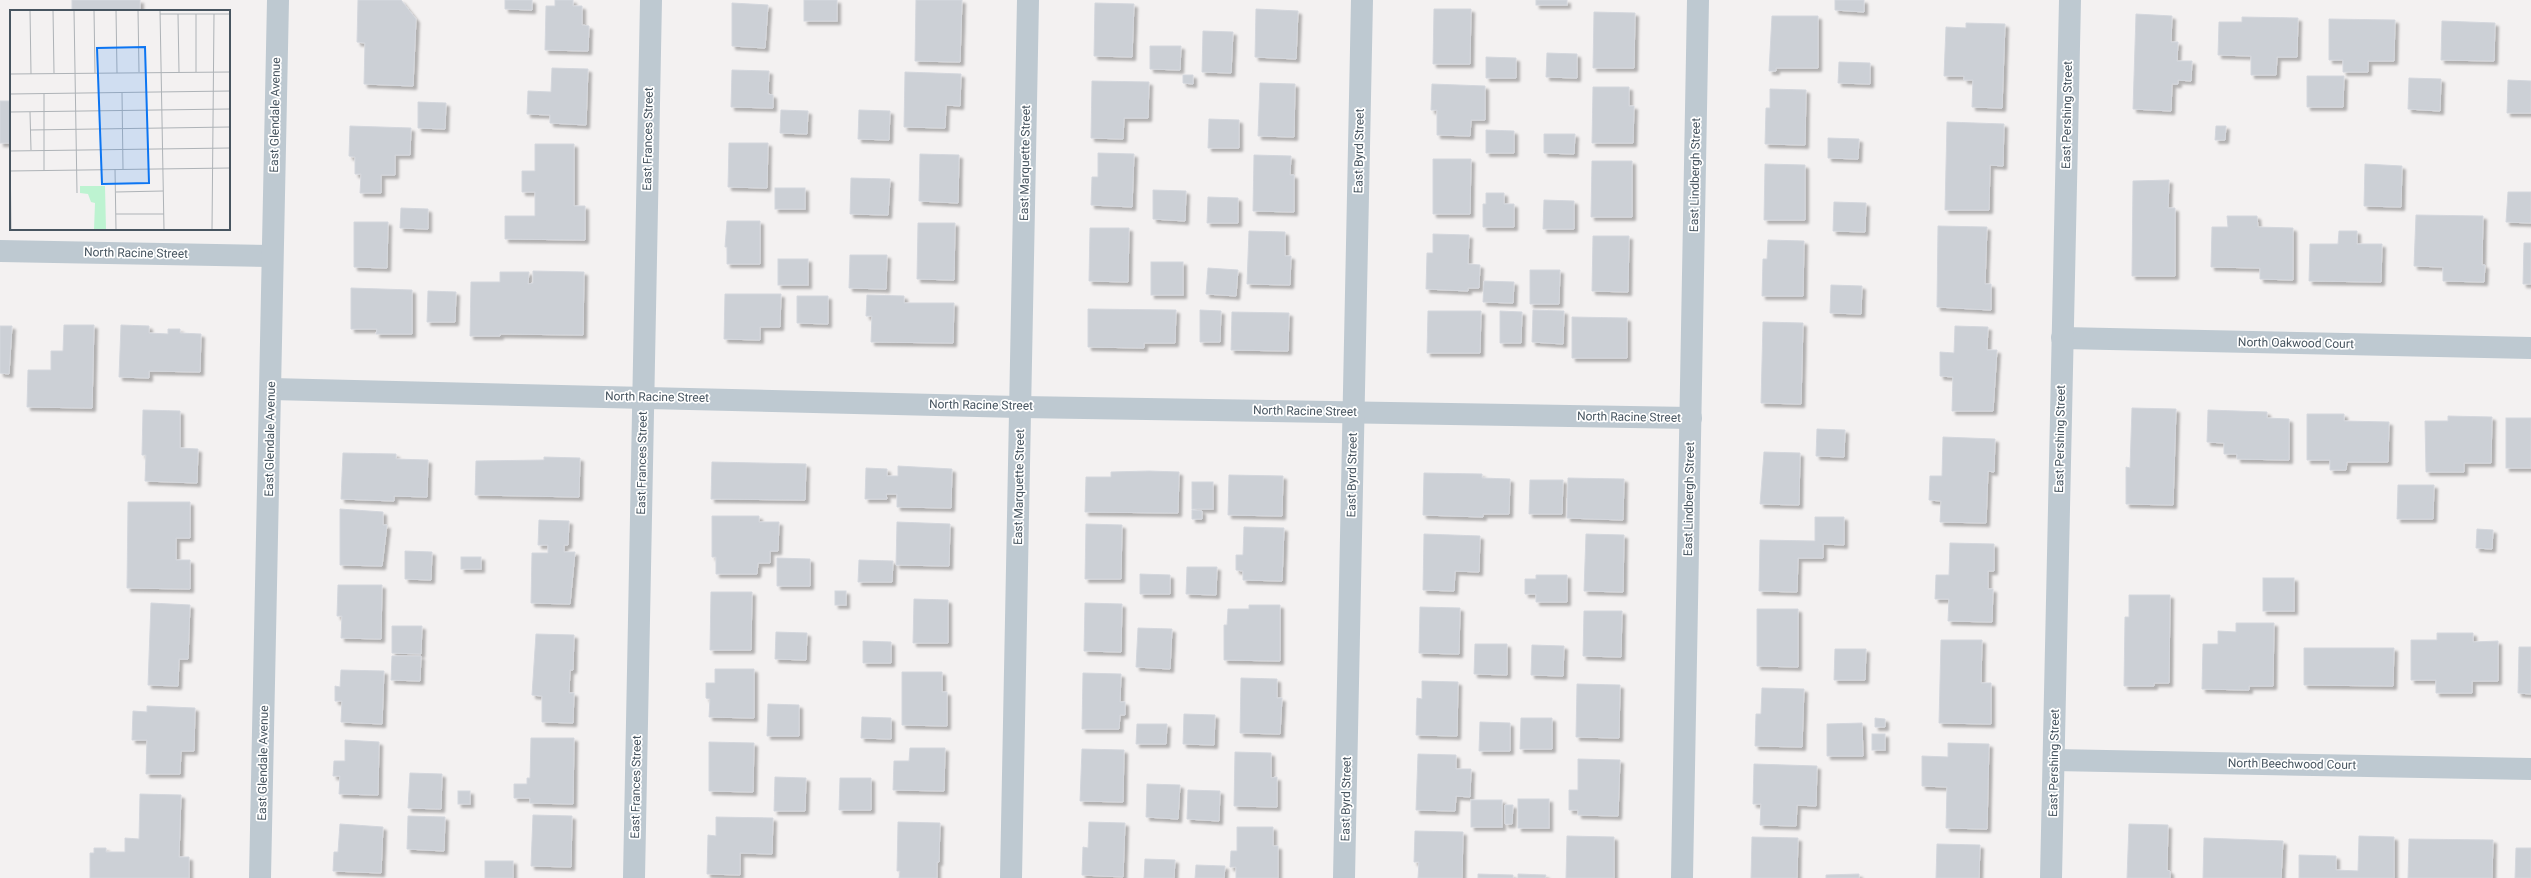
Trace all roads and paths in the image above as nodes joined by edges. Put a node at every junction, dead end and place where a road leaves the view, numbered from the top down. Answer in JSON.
{"nodes":[{"id":1,"x":278,"y":0,"type":"edge"},
{"id":2,"x":651,"y":0,"type":"edge"},
{"id":3,"x":1028,"y":0,"type":"edge"},
{"id":4,"x":1362,"y":0,"type":"edge"},
{"id":5,"x":1698,"y":0,"type":"edge"},
{"id":6,"x":2070,"y":0,"type":"edge"},
{"id":7,"x":0,"y":251,"type":"edge"},
{"id":8,"x":272,"y":256,"type":"junction"},
{"id":9,"x":2062,"y":338,"type":"junction"},
{"id":10,"x":2531,"y":348,"type":"edge"},
{"id":11,"x":271,"y":389,"type":"junction"},
{"id":12,"x":643,"y":397,"type":"junction"},
{"id":13,"x":1021,"y":407,"type":"junction"},
{"id":14,"x":1354,"y":411,"type":"junction"},
{"id":15,"x":1691,"y":418,"type":"junction"},
{"id":16,"x":2054,"y":760,"type":"junction"},
{"id":17,"x":2531,"y":768,"type":"edge"},
{"id":18,"x":260,"y":878,"type":"edge"},
{"id":19,"x":634,"y":878,"type":"edge"},
{"id":20,"x":1011,"y":878,"type":"edge"},
{"id":21,"x":1344,"y":878,"type":"edge"},
{"id":22,"x":1682,"y":878,"type":"edge"},
{"id":23,"x":2051,"y":878,"type":"edge"}],
"edges":[{"from":1,"to":8,"type":"street","name":"East Glendale Avenue"},
{"from":2,"to":12,"type":"street","name":"East Frances Street"},
{"from":3,"to":13,"type":"street","name":"East Marquette Street"},
{"from":4,"to":14,"type":"street","name":"East Byrd Street"},
{"from":5,"to":15,"type":"street","name":"East Lindbergh Street"},
{"from":6,"to":9,"type":"street","name":"East Pershing Street"},
{"from":7,"to":8,"type":"street","name":"North Racine Street"},
{"from":8,"to":11,"type":"street","name":"East Glendale Avenue"},
{"from":9,"to":10,"type":"street","name":"North Oakwood Court"},
{"from":9,"to":16,"type":"street","name":"East Pershing Street"},
{"from":11,"to":12,"type":"street","name":"North Racine Street"},
{"from":11,"to":18,"type":"street","name":"East Glendale Avenue"},
{"from":12,"to":13,"type":"street","name":"North Racine Street"},
{"from":12,"to":19,"type":"street","name":"East Frances Street"},
{"from":13,"to":14,"type":"street","name":"North Racine Street"},
{"from":13,"to":20,"type":"street","name":"East Marquette Street"},
{"from":14,"to":15,"type":"street","name":"North Racine Street"},
{"from":14,"to":21,"type":"street","name":"East Byrd Street"},
{"from":15,"to":22,"type":"street","name":"East Lindbergh Street"},
{"from":16,"to":17,"type":"street","name":"North Beechwood Court"},
{"from":16,"to":23,"type":"street","name":"East Pershing Street"}]}
